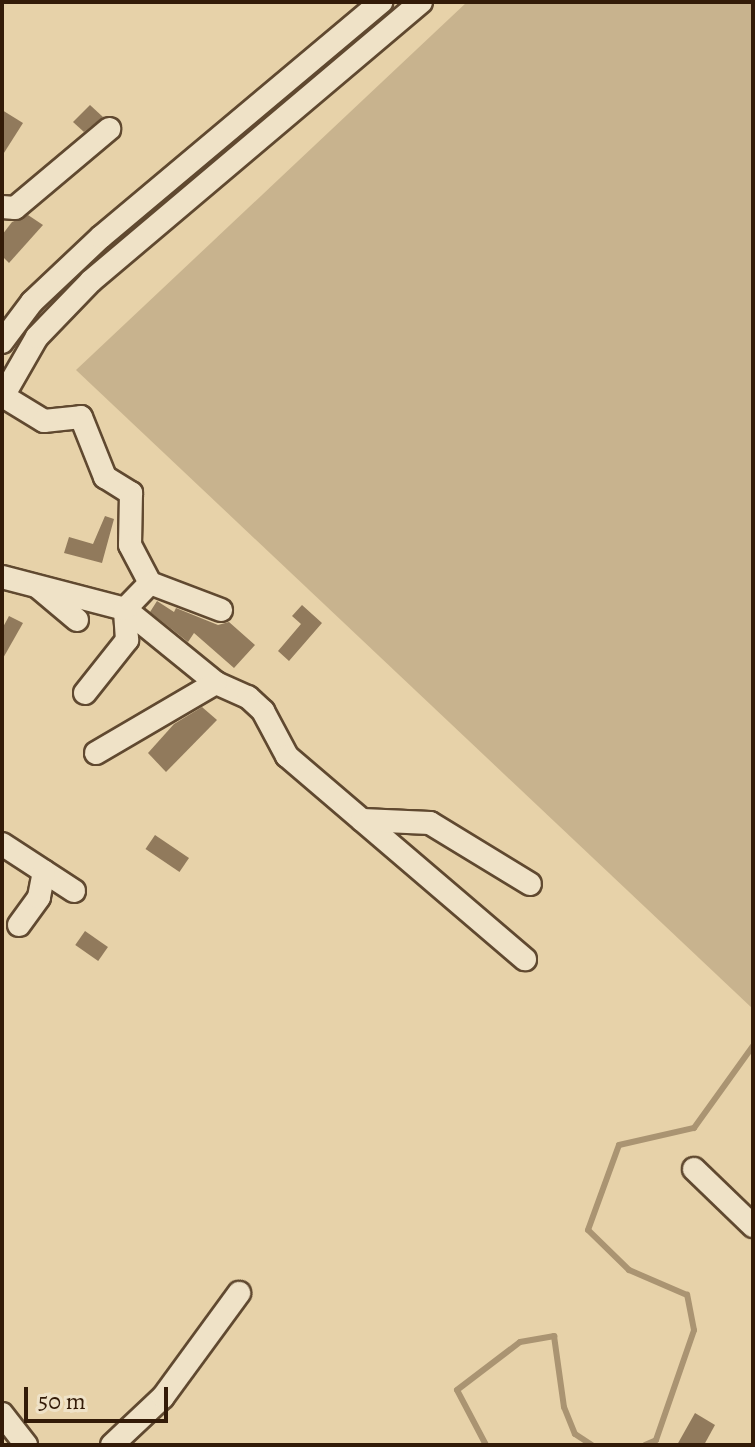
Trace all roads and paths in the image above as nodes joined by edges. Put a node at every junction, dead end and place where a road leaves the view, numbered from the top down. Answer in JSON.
{"nodes":[{"id":1,"x":381,"y":2,"type":"edge"},
{"id":2,"x":421,"y":2,"type":"edge"},
{"id":3,"x":109,"y":129,"type":"dead end"},
{"id":4,"x":2,"y":207,"type":"edge"},
{"id":5,"x":2,"y":342,"type":"edge"},
{"id":6,"x":3,"y":397,"type":"edge"},
{"id":7,"x":2,"y":577,"type":"edge"},
{"id":8,"x":34,"y":583,"type":"junction"},
{"id":9,"x":150,"y":583,"type":"junction"},
{"id":10,"x":125,"y":609,"type":"junction"},
{"id":11,"x":221,"y":610,"type":"dead end"},
{"id":12,"x":77,"y":620,"type":"dead end"},
{"id":13,"x":216,"y":683,"type":"junction"},
{"id":14,"x":85,"y":693,"type":"dead end"},
{"id":15,"x":96,"y":753,"type":"dead end"},
{"id":16,"x":362,"y":820,"type":"junction"},
{"id":17,"x":2,"y":844,"type":"edge"},
{"id":18,"x":44,"y":871,"type":"junction"},
{"id":19,"x":530,"y":884,"type":"dead end"},
{"id":20,"x":74,"y":891,"type":"dead end"},
{"id":21,"x":19,"y":925,"type":"dead end"},
{"id":22,"x":525,"y":959,"type":"dead end"},
{"id":23,"x":694,"y":1169,"type":"dead end"},
{"id":24,"x":753,"y":1226,"type":"edge"},
{"id":25,"x":239,"y":1293,"type":"dead end"},
{"id":26,"x":2,"y":1414,"type":"edge"},
{"id":27,"x":26,"y":1445,"type":"edge"},
{"id":28,"x":112,"y":1445,"type":"edge"}],
"edges":[{"from":1,"to":5,"type":"street"},
{"from":2,"to":6,"type":"street"},
{"from":3,"to":4,"type":"street"},
{"from":6,"to":9,"type":"street"},
{"from":7,"to":8,"type":"street"},
{"from":8,"to":10,"type":"street"},
{"from":8,"to":12,"type":"street"},
{"from":9,"to":10,"type":"street"},
{"from":9,"to":11,"type":"street"},
{"from":10,"to":13,"type":"street"},
{"from":10,"to":14,"type":"street"},
{"from":13,"to":15,"type":"street"},
{"from":13,"to":16,"type":"street"},
{"from":16,"to":19,"type":"street"},
{"from":16,"to":22,"type":"street"},
{"from":17,"to":18,"type":"street"},
{"from":18,"to":20,"type":"street"},
{"from":18,"to":21,"type":"street"},
{"from":23,"to":24,"type":"street"},
{"from":25,"to":28,"type":"street"},
{"from":26,"to":27,"type":"street"}]}
